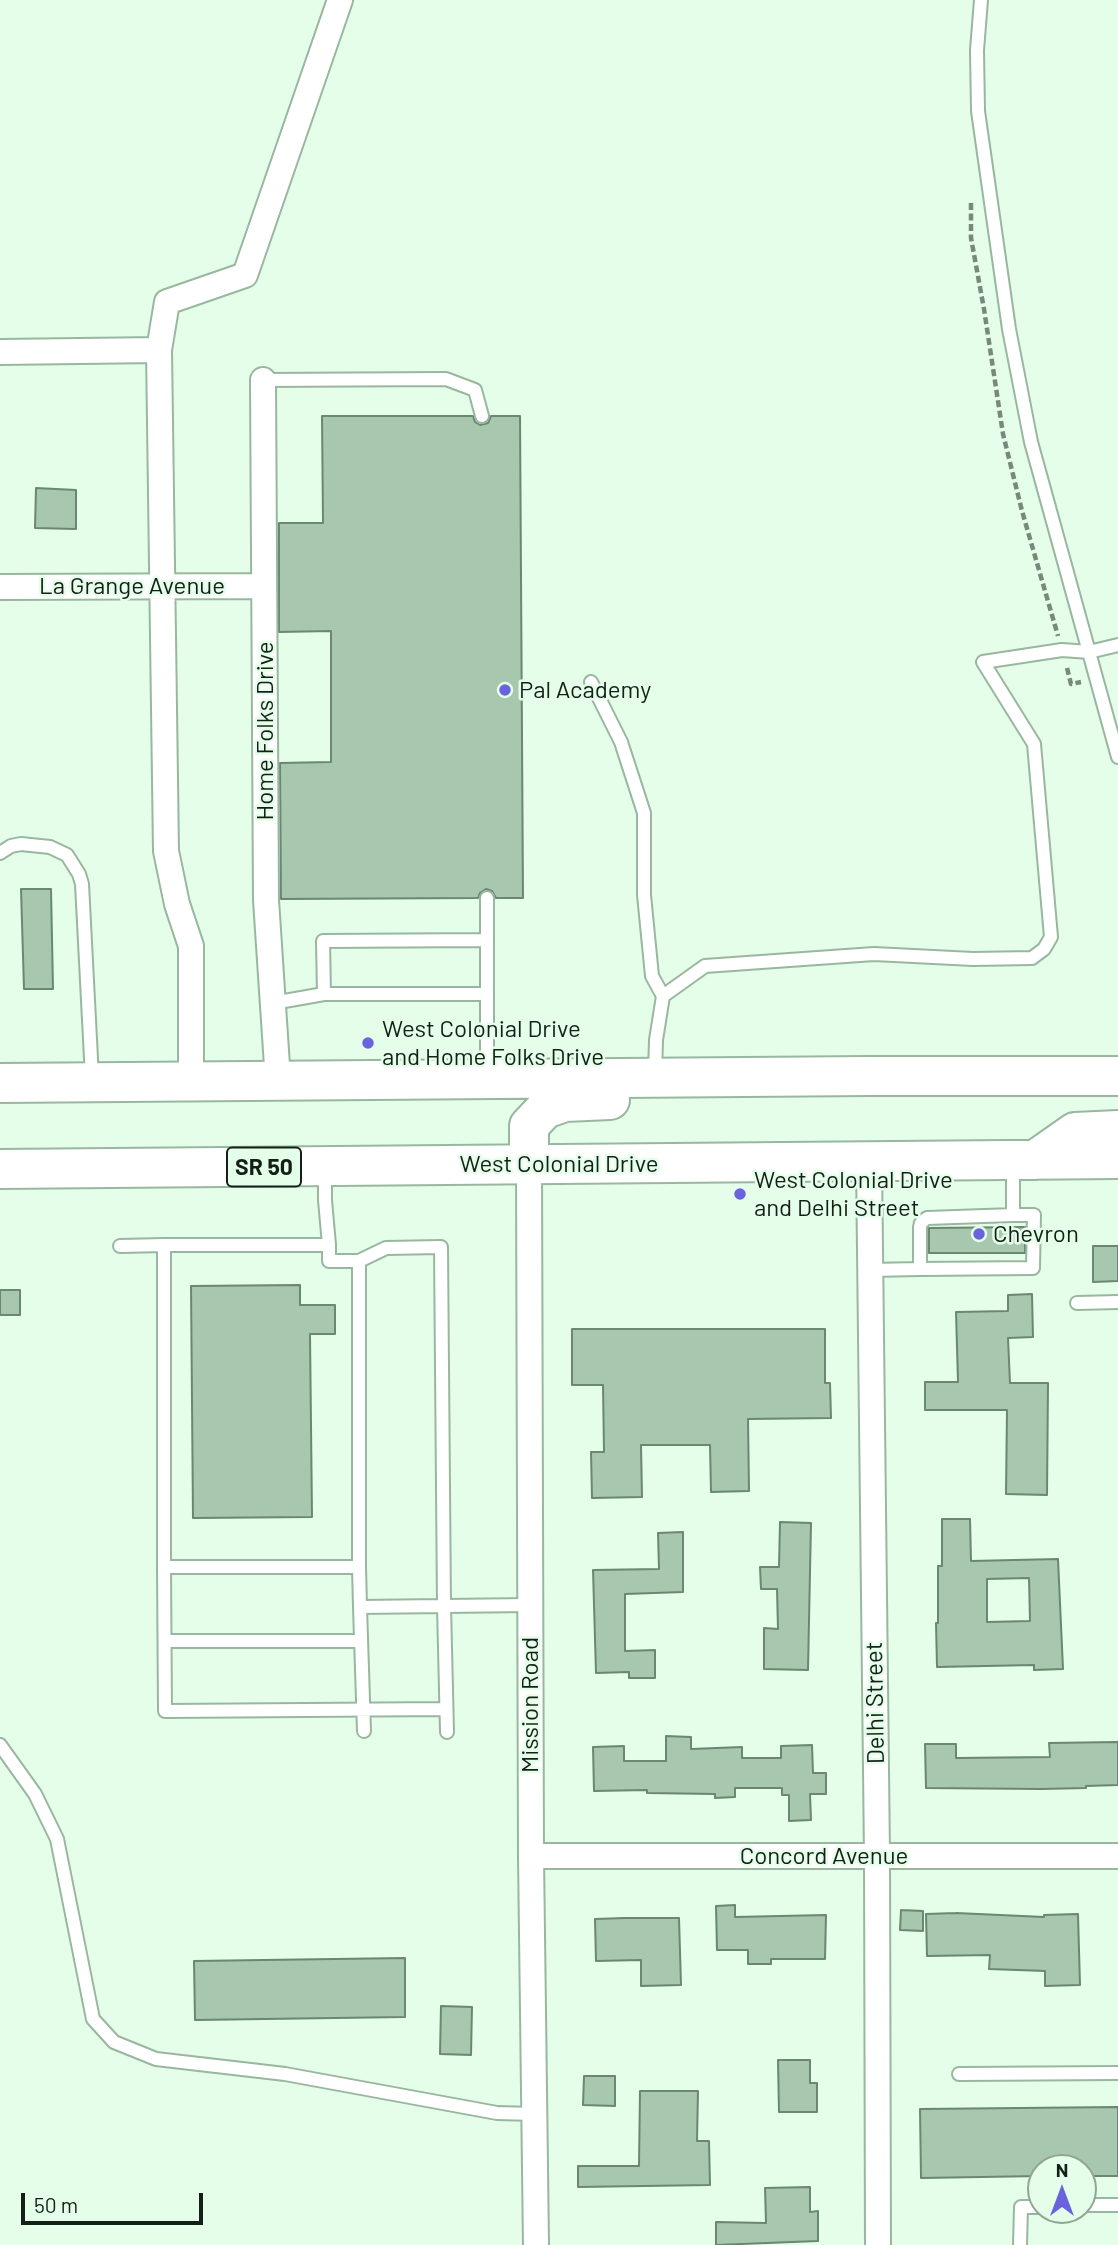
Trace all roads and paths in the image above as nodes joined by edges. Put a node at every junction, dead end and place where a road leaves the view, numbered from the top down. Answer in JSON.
{"nodes":[{"id":1,"x":341,"y":0,"type":"edge"},
{"id":2,"x":982,"y":0,"type":"edge"},
{"id":3,"x":159,"y":350,"type":"junction"},
{"id":4,"x":0,"y":352,"type":"edge"},
{"id":5,"x":263,"y":380,"type":"joint"},
{"id":6,"x":482,"y":416,"type":"dead end"},
{"id":7,"x":162,"y":586,"type":"junction"},
{"id":8,"x":264,"y":586,"type":"junction"},
{"id":9,"x":0,"y":587,"type":"edge"},
{"id":10,"x":1118,"y":645,"type":"edge"},
{"id":11,"x":1089,"y":652,"type":"junction"},
{"id":12,"x":591,"y":681,"type":"dead end"},
{"id":13,"x":1118,"y":757,"type":"edge"},
{"id":14,"x":0,"y":853,"type":"edge"},
{"id":15,"x":487,"y":898,"type":"dead end"},
{"id":16,"x":487,"y":940,"type":"junction"},
{"id":17,"x":324,"y":994,"type":"junction"},
{"id":18,"x":487,"y":994,"type":"junction"},
{"id":19,"x":663,"y":996,"type":"junction"},
{"id":20,"x":273,"y":1003,"type":"junction"},
{"id":21,"x":1118,"y":1076,"type":"edge"},
{"id":22,"x":655,"y":1077,"type":"junction"},
{"id":23,"x":738,"y":1077,"type":"junction"},
{"id":24,"x":487,"y":1079,"type":"junction"},
{"id":25,"x":191,"y":1081,"type":"junction"},
{"id":26,"x":278,"y":1081,"type":"junction"},
{"id":27,"x":84,"y":1082,"type":"junction"},
{"id":28,"x":0,"y":1083,"type":"edge"},
{"id":29,"x":0,"y":1104,"type":"edge"},
{"id":30,"x":1118,"y":1130,"type":"edge"},
{"id":31,"x":1118,"y":1159,"type":"edge"},
{"id":32,"x":1024,"y":1160,"type":"junction"},
{"id":33,"x":869,"y":1162,"type":"junction"},
{"id":34,"x":529,"y":1164,"type":"junction"},
{"id":35,"x":325,"y":1166,"type":"junction"},
{"id":36,"x":0,"y":1169,"type":"edge"},
{"id":37,"x":1013,"y":1215,"type":"junction"},
{"id":38,"x":164,"y":1245,"type":"junction"},
{"id":39,"x":329,"y":1245,"type":"junction"},
{"id":40,"x":120,"y":1246,"type":"dead end"},
{"id":41,"x":359,"y":1261,"type":"junction"},
{"id":42,"x":920,"y":1269,"type":"junction"},
{"id":43,"x":870,"y":1270,"type":"junction"},
{"id":44,"x":1077,"y":1303,"type":"dead end"},
{"id":45,"x":1118,"y":1303,"type":"edge"},
{"id":46,"x":164,"y":1567,"type":"junction"},
{"id":47,"x":359,"y":1567,"type":"junction"},
{"id":48,"x":530,"y":1605,"type":"junction"},
{"id":49,"x":360,"y":1606,"type":"junction"},
{"id":50,"x":444,"y":1606,"type":"junction"},
{"id":51,"x":165,"y":1641,"type":"junction"},
{"id":52,"x":361,"y":1641,"type":"junction"},
{"id":53,"x":446,"y":1709,"type":"junction"},
{"id":54,"x":363,"y":1710,"type":"junction"},
{"id":55,"x":364,"y":1731,"type":"dead end"},
{"id":56,"x":447,"y":1732,"type":"dead end"},
{"id":57,"x":0,"y":1745,"type":"edge"},
{"id":58,"x":531,"y":1856,"type":"junction"},
{"id":59,"x":877,"y":1856,"type":"junction"},
{"id":60,"x":1118,"y":1856,"type":"edge"},
{"id":61,"x":1118,"y":2073,"type":"edge"},
{"id":62,"x":959,"y":2074,"type":"dead end"},
{"id":63,"x":534,"y":2114,"type":"junction"},
{"id":64,"x":1118,"y":2205,"type":"edge"},
{"id":65,"x":1097,"y":2206,"type":"edge"},
{"id":66,"x":1027,"y":2207,"type":"edge"},
{"id":67,"x":536,"y":2245,"type":"edge"},
{"id":68,"x":878,"y":2245,"type":"edge"},
{"id":69,"x":1020,"y":2245,"type":"edge"}],
"edges":[{"from":1,"to":3,"type":"street"},
{"from":2,"to":11,"type":"lane"},
{"from":3,"to":4,"type":"street"},
{"from":3,"to":7,"type":"street"},
{"from":5,"to":6,"type":"lane"},
{"from":5,"to":8,"type":"street","name":"Home Folks Drive"},
{"from":7,"to":8,"type":"street","name":"La Grange Avenue"},
{"from":7,"to":9,"type":"street","name":"La Grange Avenue"},
{"from":7,"to":25,"type":"street"},
{"from":8,"to":20,"type":"street","name":"Home Folks Drive"},
{"from":10,"to":11,"type":"lane"},
{"from":11,"to":13,"type":"lane"},
{"from":11,"to":19,"type":"lane"},
{"from":12,"to":19,"type":"lane"},
{"from":14,"to":27,"type":"lane"},
{"from":15,"to":16,"type":"lane"},
{"from":16,"to":17,"type":"lane"},
{"from":16,"to":18,"type":"lane"},
{"from":17,"to":18,"type":"lane"},
{"from":17,"to":20,"type":"lane"},
{"from":18,"to":24,"type":"lane"},
{"from":19,"to":22,"type":"lane"},
{"from":20,"to":26,"type":"street","name":"Home Folks Drive"},
{"from":21,"to":23,"type":"highway"},
{"from":22,"to":23,"type":"highway"},
{"from":22,"to":24,"type":"highway"},
{"from":23,"to":34,"type":"highway"},
{"from":24,"to":26,"type":"highway"},
{"from":25,"to":26,"type":"highway"},
{"from":25,"to":27,"type":"highway"},
{"from":27,"to":28,"type":"highway"},
{"from":27,"to":29,"type":"highway"},
{"from":30,"to":32,"type":"highway"},
{"from":31,"to":32,"type":"highway","name":"West Colonial Drive","number":"SR 50"},
{"from":32,"to":33,"type":"highway","name":"West Colonial Drive","number":"SR 50"},
{"from":32,"to":37,"type":"lane"},
{"from":33,"to":34,"type":"highway","name":"West Colonial Drive","number":"SR 50"},
{"from":33,"to":43,"type":"street","name":"Delhi Street"},
{"from":34,"to":35,"type":"highway","name":"West Colonial Drive","number":"SR 50"},
{"from":34,"to":48,"type":"street","name":"Mission Road"},
{"from":35,"to":36,"type":"highway","name":"West Colonial Drive","number":"SR 50"},
{"from":35,"to":39,"type":"lane"},
{"from":37,"to":42,"type":"lane"},
{"from":37,"to":42,"type":"lane"},
{"from":38,"to":39,"type":"lane"},
{"from":38,"to":40,"type":"lane"},
{"from":38,"to":46,"type":"lane"},
{"from":39,"to":41,"type":"lane"},
{"from":41,"to":47,"type":"lane"},
{"from":41,"to":50,"type":"lane"},
{"from":42,"to":43,"type":"lane"},
{"from":43,"to":59,"type":"street","name":"Delhi Street"},
{"from":44,"to":45,"type":"lane"},
{"from":46,"to":47,"type":"lane"},
{"from":46,"to":51,"type":"lane"},
{"from":47,"to":49,"type":"lane"},
{"from":48,"to":50,"type":"lane"},
{"from":48,"to":58,"type":"street","name":"Mission Road"},
{"from":49,"to":50,"type":"lane"},
{"from":49,"to":52,"type":"lane"},
{"from":50,"to":53,"type":"lane"},
{"from":51,"to":52,"type":"lane"},
{"from":51,"to":54,"type":"lane"},
{"from":52,"to":54,"type":"lane"},
{"from":53,"to":54,"type":"lane"},
{"from":53,"to":56,"type":"lane"},
{"from":54,"to":55,"type":"lane"},
{"from":57,"to":63,"type":"lane"},
{"from":58,"to":59,"type":"street","name":"Concord Avenue"},
{"from":58,"to":63,"type":"street","name":"Mission Road"},
{"from":59,"to":60,"type":"street","name":"Concord Avenue"},
{"from":59,"to":68,"type":"street","name":"Delhi Street"},
{"from":61,"to":62,"type":"lane"},
{"from":63,"to":67,"type":"street","name":"Mission Road"},
{"from":64,"to":65,"type":"lane"},
{"from":66,"to":69,"type":"lane"}]}
